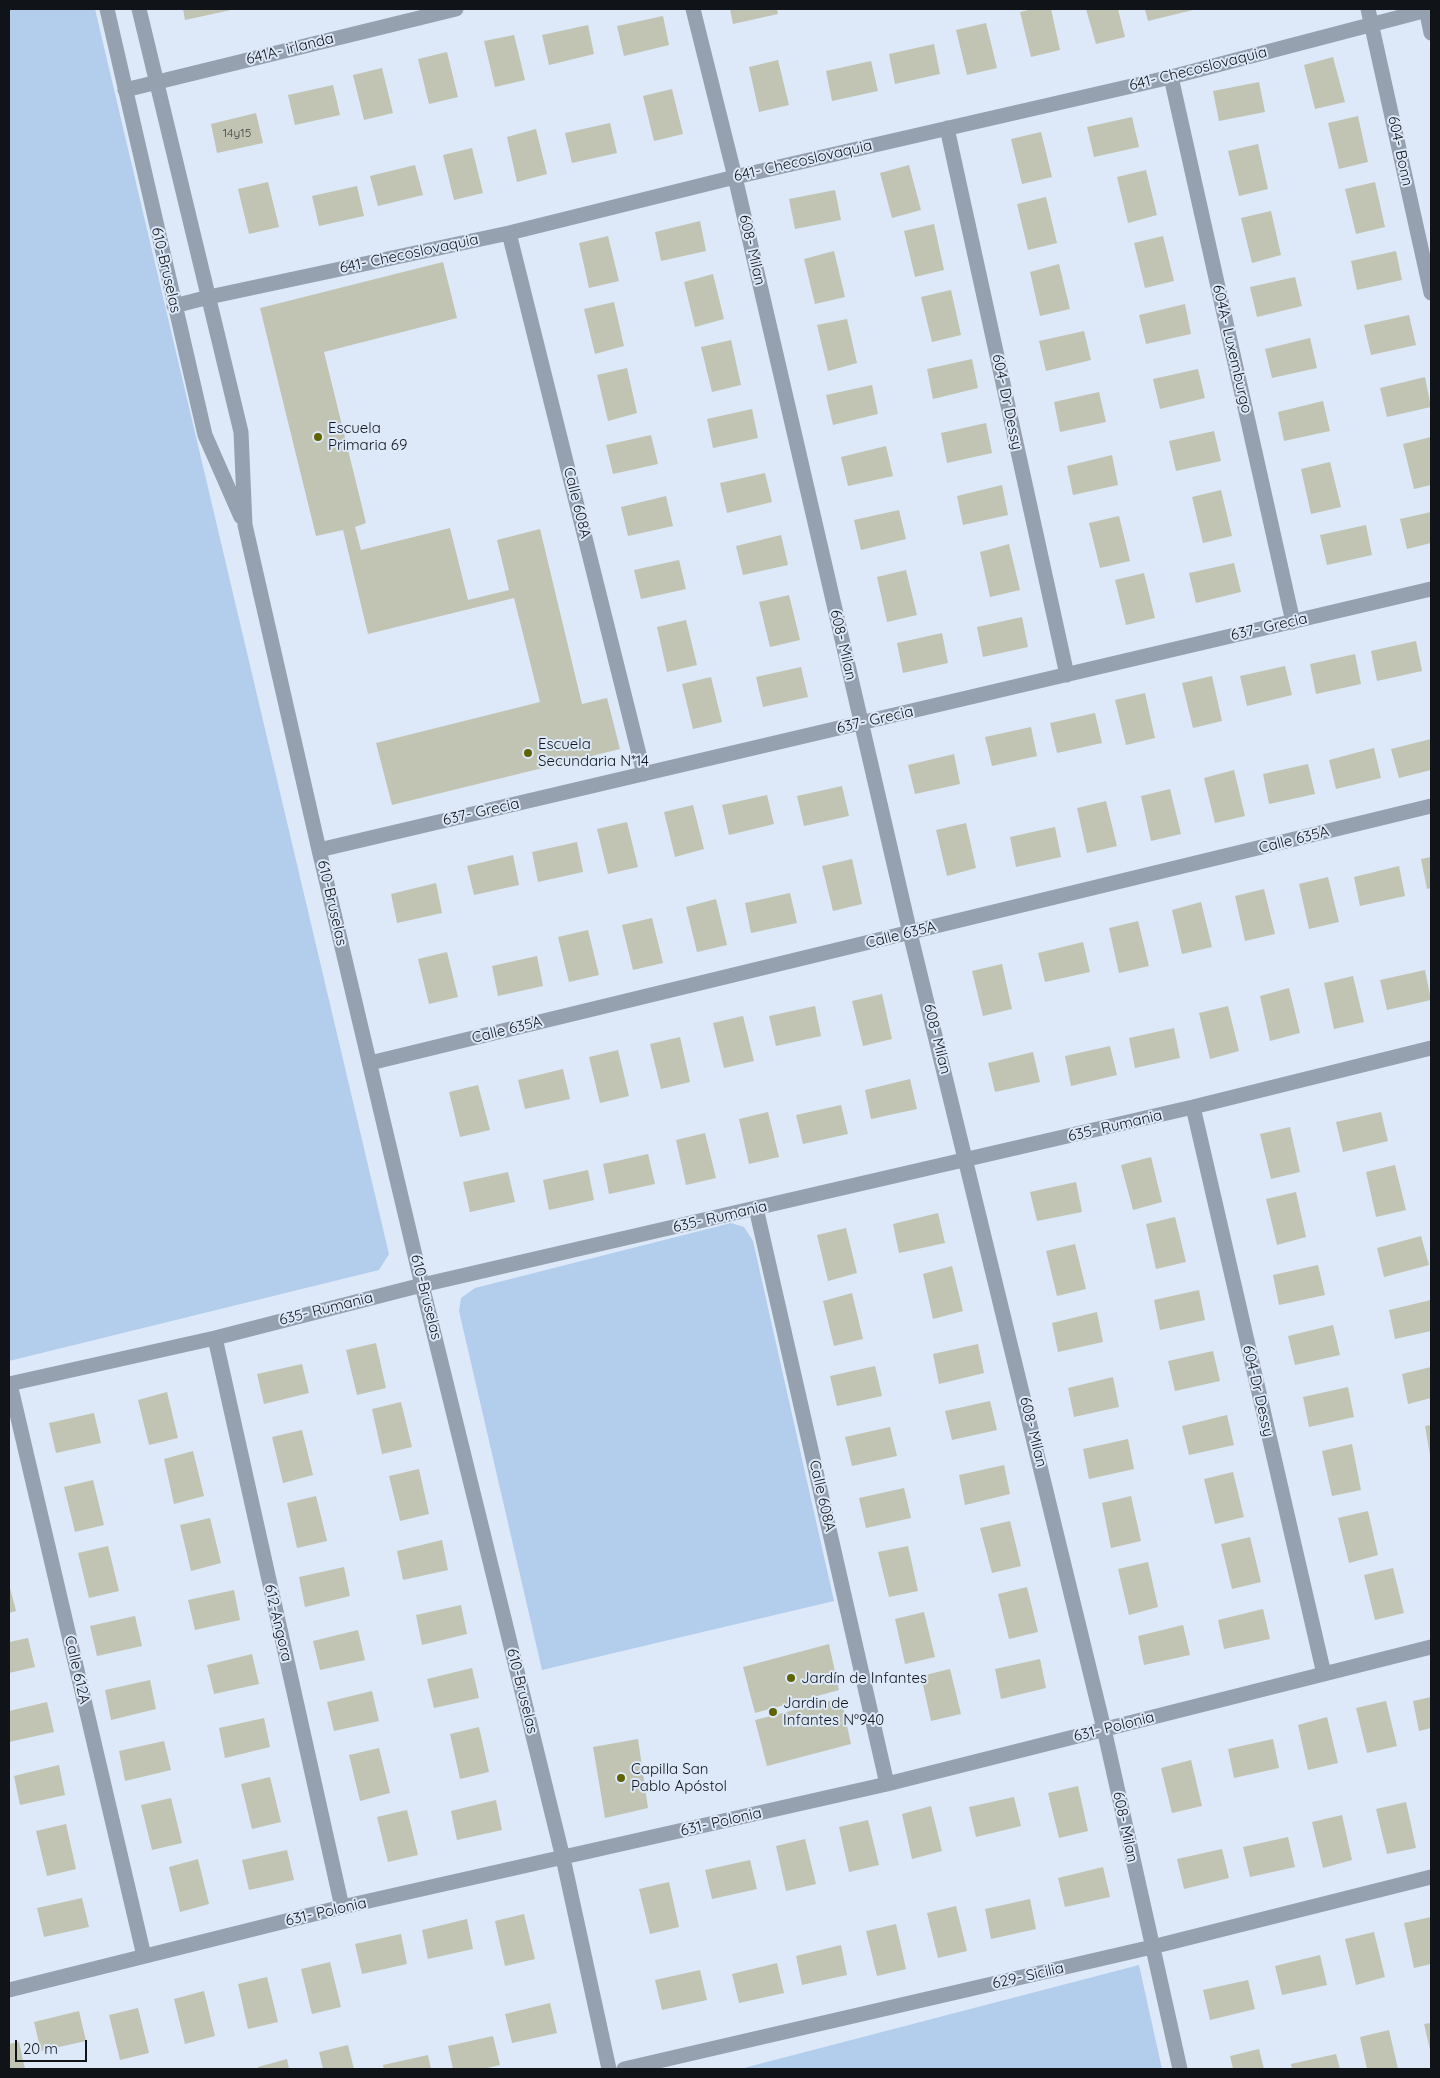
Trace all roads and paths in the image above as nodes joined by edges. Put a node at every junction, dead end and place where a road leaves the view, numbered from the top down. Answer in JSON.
{"nodes":[{"id":1,"x":107,"y":9,"type":"edge"},
{"id":2,"x":140,"y":9,"type":"edge"},
{"id":3,"x":456,"y":9,"type":"edge"},
{"id":4,"x":693,"y":9,"type":"edge"},
{"id":5,"x":1368,"y":9,"type":"edge"},
{"id":6,"x":1428,"y":9,"type":"edge"},
{"id":7,"x":1372,"y":25,"type":"junction"},
{"id":8,"x":1431,"y":33,"type":"edge"},
{"id":9,"x":1171,"y":77,"type":"junction"},
{"id":10,"x":157,"y":82,"type":"junction"},
{"id":11,"x":125,"y":90,"type":"junction"},
{"id":12,"x":947,"y":128,"type":"junction"},
{"id":13,"x":735,"y":177,"type":"junction"},
{"id":14,"x":509,"y":233,"type":"junction"},
{"id":15,"x":1431,"y":293,"type":"edge"},
{"id":16,"x":208,"y":297,"type":"junction"},
{"id":17,"x":174,"y":306,"type":"junction"},
{"id":18,"x":245,"y":525,"type":"junction"},
{"id":19,"x":1431,"y":589,"type":"edge"},
{"id":20,"x":1293,"y":622,"type":"junction"},
{"id":21,"x":1067,"y":675,"type":"junction"},
{"id":22,"x":861,"y":723,"type":"junction"},
{"id":23,"x":644,"y":774,"type":"junction"},
{"id":24,"x":1431,"y":806,"type":"edge"},
{"id":25,"x":319,"y":850,"type":"junction"},
{"id":26,"x":910,"y":932,"type":"junction"},
{"id":27,"x":1431,"y":1048,"type":"edge"},
{"id":28,"x":370,"y":1063,"type":"junction"},
{"id":29,"x":1193,"y":1107,"type":"junction"},
{"id":30,"x":967,"y":1160,"type":"junction"},
{"id":31,"x":756,"y":1208,"type":"junction"},
{"id":32,"x":422,"y":1285,"type":"junction"},
{"id":33,"x":215,"y":1338,"type":"junction"},
{"id":34,"x":9,"y":1384,"type":"edge"},
{"id":35,"x":1431,"y":1647,"type":"edge"},
{"id":36,"x":1324,"y":1674,"type":"junction"},
{"id":37,"x":1104,"y":1729,"type":"junction"},
{"id":38,"x":887,"y":1784,"type":"junction"},
{"id":39,"x":563,"y":1858,"type":"junction"},
{"id":40,"x":1431,"y":1877,"type":"edge"},
{"id":41,"x":342,"y":1907,"type":"junction"},
{"id":42,"x":1152,"y":1947,"type":"junction"},
{"id":43,"x":144,"y":1956,"type":"junction"},
{"id":44,"x":9,"y":1990,"type":"edge"},
{"id":45,"x":609,"y":2069,"type":"edge"},
{"id":46,"x":624,"y":2069,"type":"edge"},
{"id":47,"x":1180,"y":2069,"type":"edge"}],
"edges":[{"from":1,"to":11,"type":"street","name":"610-Bruselas"},
{"from":2,"to":10,"type":"street","name":"610-Bruselas"},
{"from":3,"to":10,"type":"street","name":"641A- irlanda"},
{"from":4,"to":13,"type":"street","name":"608- Milan"},
{"from":5,"to":7,"type":"street","name":"604- Bonn"},
{"from":6,"to":7,"type":"street","name":"641- Checoslovaquia"},
{"from":6,"to":8,"type":"street"},
{"from":7,"to":9,"type":"street","name":"641- Checoslovaquia"},
{"from":7,"to":15,"type":"street","name":"604- Bonn"},
{"from":9,"to":12,"type":"street","name":"641- Checoslovaquia"},
{"from":9,"to":20,"type":"street","name":"604A- Luxemburgo"},
{"from":10,"to":11,"type":"street","name":"641A- irlanda"},
{"from":10,"to":16,"type":"street","name":"610-Bruselas"},
{"from":11,"to":17,"type":"street","name":"610-Bruselas"},
{"from":12,"to":13,"type":"street","name":"641- Checoslovaquia"},
{"from":12,"to":21,"type":"street","name":"604- Dr Dessy"},
{"from":13,"to":14,"type":"street","name":"641- Checoslovaquia"},
{"from":13,"to":22,"type":"street","name":"608- Milan"},
{"from":14,"to":16,"type":"street","name":"641- Checoslovaquia"},
{"from":14,"to":23,"type":"street","name":"Calle 608A"},
{"from":16,"to":17,"type":"street","name":"641- Checoslovaquia"},
{"from":16,"to":18,"type":"street","name":"610-Bruselas"},
{"from":17,"to":18,"type":"street","name":"610-Bruselas"},
{"from":18,"to":25,"type":"street","name":"610-Bruselas"},
{"from":19,"to":20,"type":"street","name":"637- Grecia"},
{"from":20,"to":21,"type":"street","name":"637- Grecia"},
{"from":21,"to":22,"type":"street","name":"637- Grecia"},
{"from":22,"to":23,"type":"street","name":"637- Grecia"},
{"from":22,"to":26,"type":"street","name":"608- Milan"},
{"from":23,"to":25,"type":"street","name":"637- Grecia"},
{"from":24,"to":26,"type":"street","name":"Calle 635A"},
{"from":25,"to":28,"type":"street","name":"610-Bruselas"},
{"from":26,"to":28,"type":"street","name":"Calle 635A"},
{"from":26,"to":30,"type":"street","name":"608- Milan"},
{"from":27,"to":29,"type":"street","name":"635- Rumania"},
{"from":28,"to":32,"type":"street","name":"610-Bruselas"},
{"from":29,"to":30,"type":"street","name":"635- Rumania"},
{"from":29,"to":36,"type":"street","name":"604-Dr Dessy"},
{"from":30,"to":31,"type":"street","name":"635- Rumania"},
{"from":30,"to":37,"type":"street","name":"608- Milan"},
{"from":31,"to":32,"type":"street","name":"635- Rumania"},
{"from":31,"to":38,"type":"street","name":"Calle 608A"},
{"from":32,"to":33,"type":"street","name":"635- Rumania"},
{"from":32,"to":39,"type":"street","name":"610-Bruselas"},
{"from":33,"to":34,"type":"street","name":"635- Rumania"},
{"from":33,"to":41,"type":"street","name":"612-Angora"},
{"from":34,"to":43,"type":"street","name":"Calle 612A"},
{"from":35,"to":36,"type":"street","name":"631- Polonia"},
{"from":36,"to":37,"type":"street","name":"631- Polonia"},
{"from":37,"to":38,"type":"street","name":"631- Polonia"},
{"from":37,"to":42,"type":"street","name":"608- Milan"},
{"from":38,"to":39,"type":"street","name":"631- Polonia"},
{"from":39,"to":41,"type":"street","name":"631- Polonia"},
{"from":39,"to":45,"type":"street","name":"610-Bruselas"},
{"from":40,"to":42,"type":"street","name":"629- Sicilia"},
{"from":41,"to":43,"type":"street","name":"631- Polonia"},
{"from":42,"to":46,"type":"street","name":"629- Sicilia"},
{"from":42,"to":47,"type":"street","name":"608- Milan"},
{"from":43,"to":44,"type":"street","name":"631- Polonia"}]}
